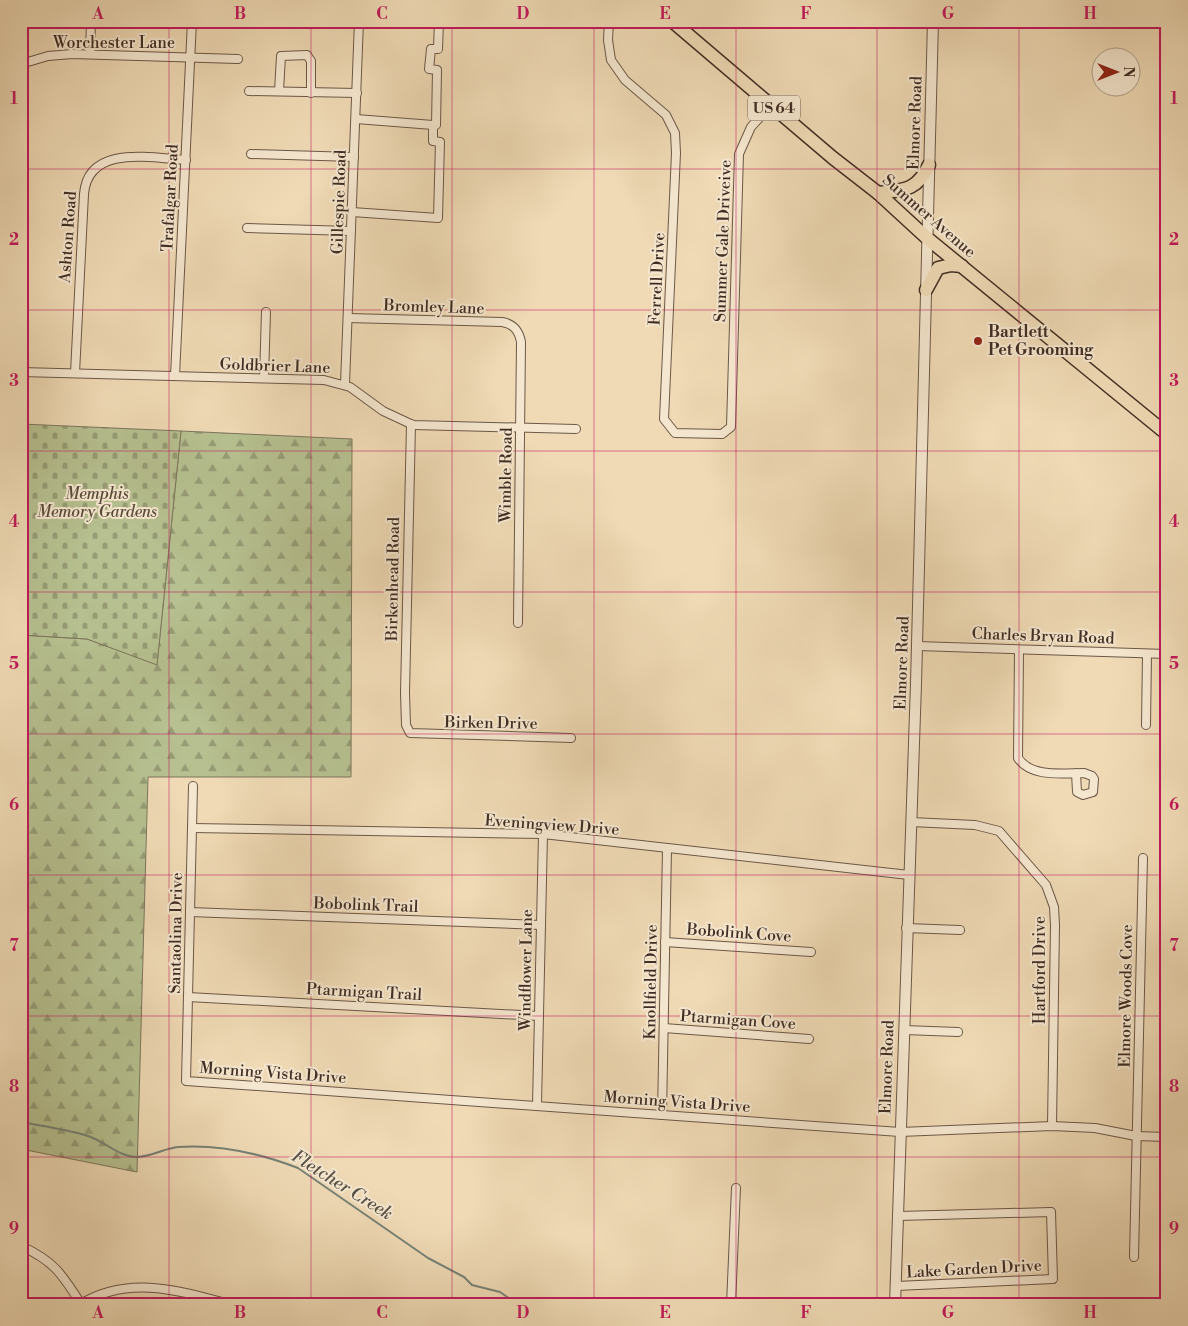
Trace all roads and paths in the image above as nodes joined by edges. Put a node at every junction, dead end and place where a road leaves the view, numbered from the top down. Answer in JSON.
{"nodes":[{"id":1,"x":91,"y":21,"type":"edge"},
{"id":2,"x":192,"y":21,"type":"edge"},
{"id":3,"x":359,"y":21,"type":"edge"},
{"id":4,"x":439,"y":21,"type":"edge"},
{"id":5,"x":609,"y":21,"type":"edge"},
{"id":6,"x":672,"y":21,"type":"edge"},
{"id":7,"x":933,"y":21,"type":"edge"},
{"id":8,"x":90,"y":54,"type":"junction"},
{"id":9,"x":191,"y":57,"type":"junction"},
{"id":10,"x":238,"y":58,"type":"dead end"},
{"id":11,"x":21,"y":64,"type":"edge"},
{"id":12,"x":249,"y":91,"type":"dead end"},
{"id":13,"x":279,"y":91,"type":"junction"},
{"id":14,"x":311,"y":92,"type":"junction"},
{"id":15,"x":357,"y":93,"type":"junction"},
{"id":16,"x":771,"y":106,"type":"junction"},
{"id":17,"x":356,"y":119,"type":"junction"},
{"id":18,"x":433,"y":125,"type":"junction"},
{"id":19,"x":252,"y":154,"type":"dead end"},
{"id":20,"x":354,"y":157,"type":"junction"},
{"id":21,"x":186,"y":160,"type":"junction"},
{"id":22,"x":929,"y":165,"type":"junction"},
{"id":23,"x":878,"y":192,"type":"junction"},
{"id":24,"x":352,"y":212,"type":"junction"},
{"id":25,"x":247,"y":228,"type":"dead end"},
{"id":26,"x":351,"y":231,"type":"junction"},
{"id":27,"x":927,"y":238,"type":"junction"},
{"id":28,"x":962,"y":266,"type":"junction"},
{"id":29,"x":926,"y":290,"type":"junction"},
{"id":30,"x":266,"y":312,"type":"dead end"},
{"id":31,"x":348,"y":318,"type":"junction"},
{"id":32,"x":522,"y":322,"type":"dead end"},
{"id":33,"x":516,"y":329,"type":"junction"},
{"id":34,"x":734,"y":358,"type":"joint"},
{"id":35,"x":21,"y":372,"type":"edge"},
{"id":36,"x":75,"y":373,"type":"junction"},
{"id":37,"x":175,"y":376,"type":"junction"},
{"id":38,"x":264,"y":378,"type":"junction"},
{"id":39,"x":345,"y":384,"type":"junction"},
{"id":40,"x":411,"y":424,"type":"junction"},
{"id":41,"x":520,"y":428,"type":"junction"},
{"id":42,"x":576,"y":429,"type":"dead end"},
{"id":43,"x":1167,"y":434,"type":"edge"},
{"id":44,"x":518,"y":623,"type":"dead end"},
{"id":45,"x":917,"y":646,"type":"junction"},
{"id":46,"x":1019,"y":650,"type":"junction"},
{"id":47,"x":1147,"y":654,"type":"junction"},
{"id":48,"x":1167,"y":654,"type":"edge"},
{"id":49,"x":1146,"y":725,"type":"dead end"},
{"id":50,"x":410,"y":733,"type":"joint"},
{"id":51,"x":572,"y":738,"type":"dead end"},
{"id":52,"x":1076,"y":773,"type":"dead end"},
{"id":53,"x":193,"y":786,"type":"dead end"},
{"id":54,"x":911,"y":822,"type":"junction"},
{"id":55,"x":192,"y":828,"type":"junction"},
{"id":56,"x":543,"y":834,"type":"junction"},
{"id":57,"x":666,"y":848,"type":"junction"},
{"id":58,"x":1143,"y":858,"type":"dead end"},
{"id":59,"x":909,"y":875,"type":"junction"},
{"id":60,"x":190,"y":912,"type":"junction"},
{"id":61,"x":541,"y":925,"type":"junction"},
{"id":62,"x":906,"y":928,"type":"junction"},
{"id":63,"x":960,"y":930,"type":"dead end"},
{"id":64,"x":665,"y":942,"type":"junction"},
{"id":65,"x":811,"y":952,"type":"dead end"},
{"id":66,"x":188,"y":997,"type":"junction"},
{"id":67,"x":539,"y":1016,"type":"junction"},
{"id":68,"x":664,"y":1028,"type":"junction"},
{"id":69,"x":904,"y":1030,"type":"junction"},
{"id":70,"x":958,"y":1032,"type":"dead end"},
{"id":71,"x":809,"y":1039,"type":"dead end"},
{"id":72,"x":186,"y":1081,"type":"joint"},
{"id":73,"x":537,"y":1106,"type":"junction"},
{"id":74,"x":662,"y":1115,"type":"junction"},
{"id":75,"x":1052,"y":1126,"type":"junction"},
{"id":76,"x":900,"y":1132,"type":"junction"},
{"id":77,"x":1136,"y":1136,"type":"junction"},
{"id":78,"x":1167,"y":1137,"type":"edge"},
{"id":79,"x":736,"y":1188,"type":"dead end"},
{"id":80,"x":899,"y":1216,"type":"junction"},
{"id":81,"x":21,"y":1246,"type":"edge"},
{"id":82,"x":1134,"y":1257,"type":"dead end"},
{"id":83,"x":896,"y":1286,"type":"junction"},
{"id":84,"x":80,"y":1304,"type":"edge"},
{"id":85,"x":233,"y":1305,"type":"edge"},
{"id":86,"x":731,"y":1305,"type":"edge"},
{"id":87,"x":895,"y":1305,"type":"edge"}],
"edges":[{"from":1,"to":8,"type":"street"},
{"from":2,"to":9,"type":"street","name":"Trafalgar Road"},
{"from":3,"to":15,"type":"street","name":"Gillespie Road"},
{"from":4,"to":18,"type":"street"},
{"from":5,"to":34,"type":"street","name":"Ferrell Drive"},
{"from":6,"to":16,"type":"main road","name":"Summer Avenue","number":"US 64"},
{"from":7,"to":22,"type":"street","name":"Elmore Road"},
{"from":8,"to":9,"type":"street","name":"Worchester Lane"},
{"from":8,"to":11,"type":"street","name":"Worchester Lane"},
{"from":9,"to":10,"type":"street","name":"Worchester Lane"},
{"from":9,"to":21,"type":"street","name":"Trafalgar Road"},
{"from":12,"to":13,"type":"street"},
{"from":13,"to":14,"type":"street"},
{"from":13,"to":14,"type":"street"},
{"from":14,"to":15,"type":"street"},
{"from":15,"to":17,"type":"street","name":"Gillespie Road"},
{"from":16,"to":23,"type":"main road","name":"Summer Avenue","number":"US 64"},
{"from":16,"to":34,"type":"street","name":"Summer Gale Driveive"},
{"from":17,"to":18,"type":"street"},
{"from":17,"to":20,"type":"street","name":"Gillespie Road"},
{"from":18,"to":24,"type":"street"},
{"from":19,"to":20,"type":"street"},
{"from":20,"to":24,"type":"street","name":"Gillespie Road"},
{"from":21,"to":36,"type":"street","name":"Ashton Road"},
{"from":21,"to":37,"type":"street","name":"Trafalgar Road"},
{"from":22,"to":23,"type":"main road"},
{"from":22,"to":27,"type":"street","name":"Elmore Road"},
{"from":23,"to":27,"type":"main road","name":"Summer Avenue","number":"US 64"},
{"from":24,"to":26,"type":"street","name":"Gillespie Road"},
{"from":25,"to":26,"type":"street"},
{"from":26,"to":31,"type":"street","name":"Gillespie Road"},
{"from":27,"to":28,"type":"main road","name":"Summer Avenue","number":"US 64"},
{"from":27,"to":29,"type":"street","name":"Elmore Road"},
{"from":28,"to":29,"type":"main road"},
{"from":28,"to":43,"type":"main road","name":"Summer Avenue","number":"US 64"},
{"from":29,"to":45,"type":"street","name":"Elmore Road"},
{"from":30,"to":38,"type":"street"},
{"from":31,"to":33,"type":"street","name":"Bromley Lane"},
{"from":31,"to":39,"type":"street","name":"Gillespie Road"},
{"from":32,"to":33,"type":"street"},
{"from":33,"to":41,"type":"street","name":"Wimble Road"},
{"from":35,"to":36,"type":"street","name":"Goldbrier Lane"},
{"from":36,"to":37,"type":"street","name":"Goldbrier Lane"},
{"from":37,"to":38,"type":"street","name":"Goldbrier Lane"},
{"from":38,"to":39,"type":"street","name":"Goldbrier Lane"},
{"from":39,"to":40,"type":"street","name":"Goldbrier Lane"},
{"from":40,"to":41,"type":"street","name":"Goldbrier Lane"},
{"from":40,"to":50,"type":"street","name":"Birkenhead Road"},
{"from":41,"to":42,"type":"street","name":"Goldbrier Lane"},
{"from":41,"to":44,"type":"street","name":"Wimble Road"},
{"from":45,"to":46,"type":"street","name":"Charles Bryan Road"},
{"from":45,"to":54,"type":"street","name":"Elmore Road"},
{"from":46,"to":47,"type":"street","name":"Charles Bryan Road"},
{"from":46,"to":52,"type":"street"},
{"from":47,"to":48,"type":"street","name":"Charles Bryan Road"},
{"from":47,"to":49,"type":"street"},
{"from":50,"to":51,"type":"street","name":"Birken Drive"},
{"from":53,"to":55,"type":"street","name":"Santaolina Drive"},
{"from":54,"to":59,"type":"street","name":"Elmore Road"},
{"from":54,"to":75,"type":"street","name":"Hartford Drive"},
{"from":55,"to":56,"type":"street","name":"Eveningview Drive"},
{"from":55,"to":60,"type":"street","name":"Santaolina Drive"},
{"from":56,"to":57,"type":"street","name":"Eveningview Drive"},
{"from":56,"to":61,"type":"street","name":"Windflower Lane"},
{"from":57,"to":59,"type":"street","name":"Eveningview Drive"},
{"from":57,"to":64,"type":"street","name":"Knollfield Drive"},
{"from":58,"to":77,"type":"street","name":"Elmore Woods Cove"},
{"from":59,"to":62,"type":"street","name":"Elmore Road"},
{"from":60,"to":61,"type":"street","name":"Bobolink Trail"},
{"from":60,"to":66,"type":"street","name":"Santaolina Drive"},
{"from":61,"to":67,"type":"street","name":"Windflower Lane"},
{"from":62,"to":63,"type":"street"},
{"from":62,"to":69,"type":"street","name":"Elmore Road"},
{"from":64,"to":65,"type":"street","name":"Bobolink Cove"},
{"from":64,"to":68,"type":"street","name":"Knollfield Drive"},
{"from":66,"to":67,"type":"street","name":"Ptarmigan Trail"},
{"from":66,"to":72,"type":"street","name":"Santaolina Drive"},
{"from":67,"to":73,"type":"street","name":"Windflower Lane"},
{"from":68,"to":71,"type":"street","name":"Ptarmigan Cove"},
{"from":68,"to":74,"type":"street","name":"Knollfield Drive"},
{"from":69,"to":70,"type":"street"},
{"from":69,"to":76,"type":"street","name":"Elmore Road"},
{"from":72,"to":73,"type":"street","name":"Morning Vista Drive"},
{"from":73,"to":74,"type":"street","name":"Morning Vista Drive"},
{"from":74,"to":76,"type":"street","name":"Morning Vista Drive"},
{"from":75,"to":76,"type":"street","name":"Morning Vista Drive"},
{"from":75,"to":77,"type":"street","name":"Morning Vista Drive"},
{"from":76,"to":80,"type":"street","name":"Elmore Road"},
{"from":77,"to":78,"type":"street","name":"Morning Vista Drive"},
{"from":77,"to":82,"type":"street","name":"Elmore Woods Cove"},
{"from":79,"to":86,"type":"street"},
{"from":80,"to":83,"type":"street","name":"Elmore Road"},
{"from":80,"to":83,"type":"street","name":"Lake Garden Drive"},
{"from":81,"to":84,"type":"street"},
{"from":83,"to":87,"type":"street","name":"Elmore Road"},
{"from":84,"to":85,"type":"street"}]}
